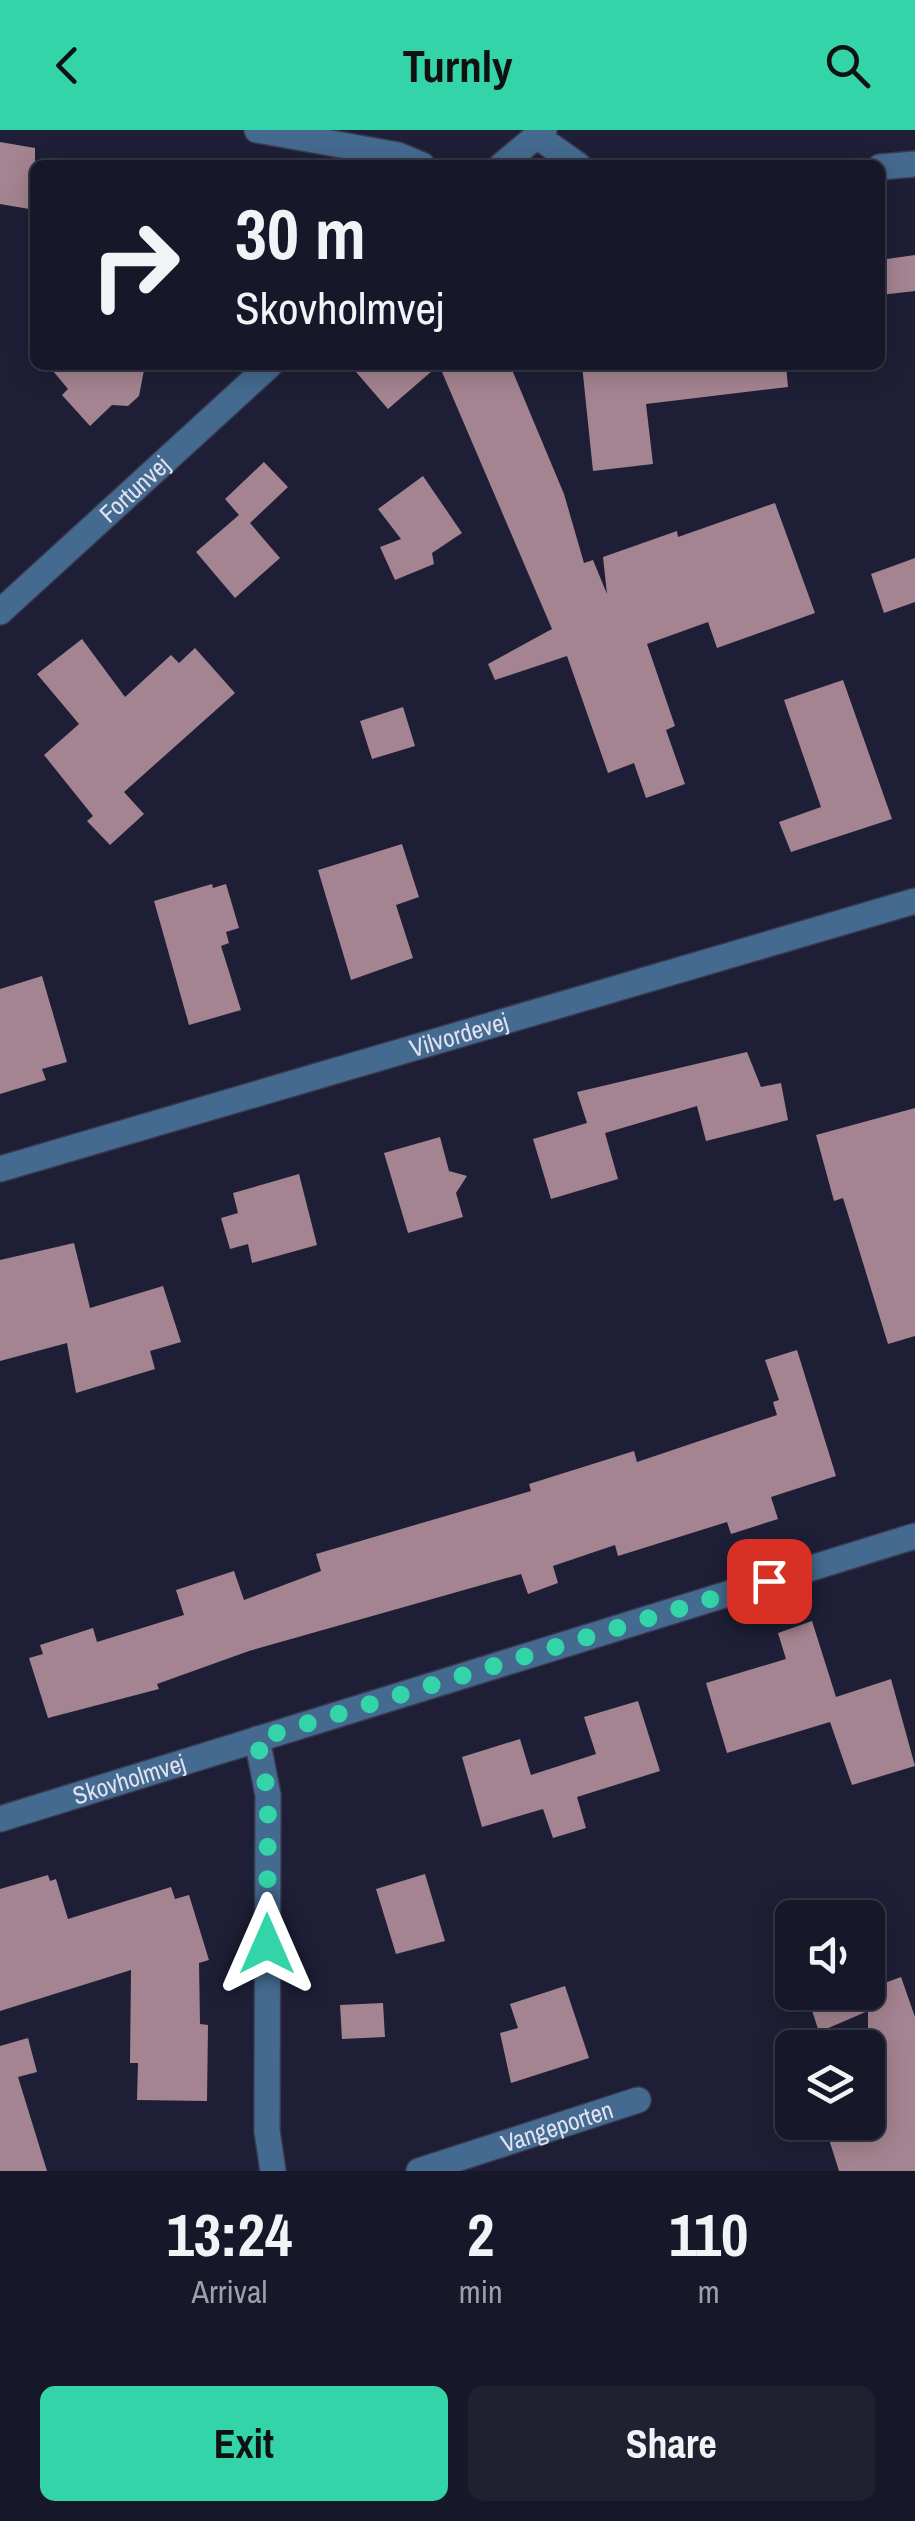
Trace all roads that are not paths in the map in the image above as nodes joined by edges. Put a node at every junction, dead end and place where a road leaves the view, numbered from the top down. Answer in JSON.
{"nodes":[{"id":1,"x":257,"y":130,"type":"edge"},
{"id":2,"x":540,"y":133,"type":"edge"},
{"id":3,"x":410,"y":160,"type":"edge"},
{"id":4,"x":508,"y":160,"type":"edge"},
{"id":5,"x":572,"y":160,"type":"edge"},
{"id":6,"x":915,"y":164,"type":"edge"},
{"id":7,"x":885,"y":167,"type":"edge"},
{"id":8,"x":265,"y":370,"type":"edge"},
{"id":9,"x":0,"y":612,"type":"edge"},
{"id":10,"x":915,"y":902,"type":"edge"},
{"id":11,"x":0,"y":1169,"type":"edge"},
{"id":12,"x":915,"y":1536,"type":"edge"},
{"id":13,"x":257,"y":1739,"type":"junction"},
{"id":14,"x":0,"y":1819,"type":"edge"},
{"id":15,"x":638,"y":2100,"type":"dead end"},
{"id":16,"x":273,"y":2171,"type":"edge"},
{"id":17,"x":420,"y":2171,"type":"edge"}],
"edges":[{"from":1,"to":3,"type":"street"},
{"from":2,"to":4,"type":"street"},
{"from":2,"to":5,"type":"street"},
{"from":6,"to":7,"type":"street"},
{"from":8,"to":9,"type":"street","name":"Fortunvej"},
{"from":10,"to":11,"type":"street","name":"Vilvordevej"},
{"from":12,"to":13,"type":"street","name":"Skovholmvej"},
{"from":13,"to":14,"type":"street","name":"Skovholmvej"},
{"from":13,"to":16,"type":"street"},
{"from":15,"to":17,"type":"street","name":"Vangeporten"}]}
